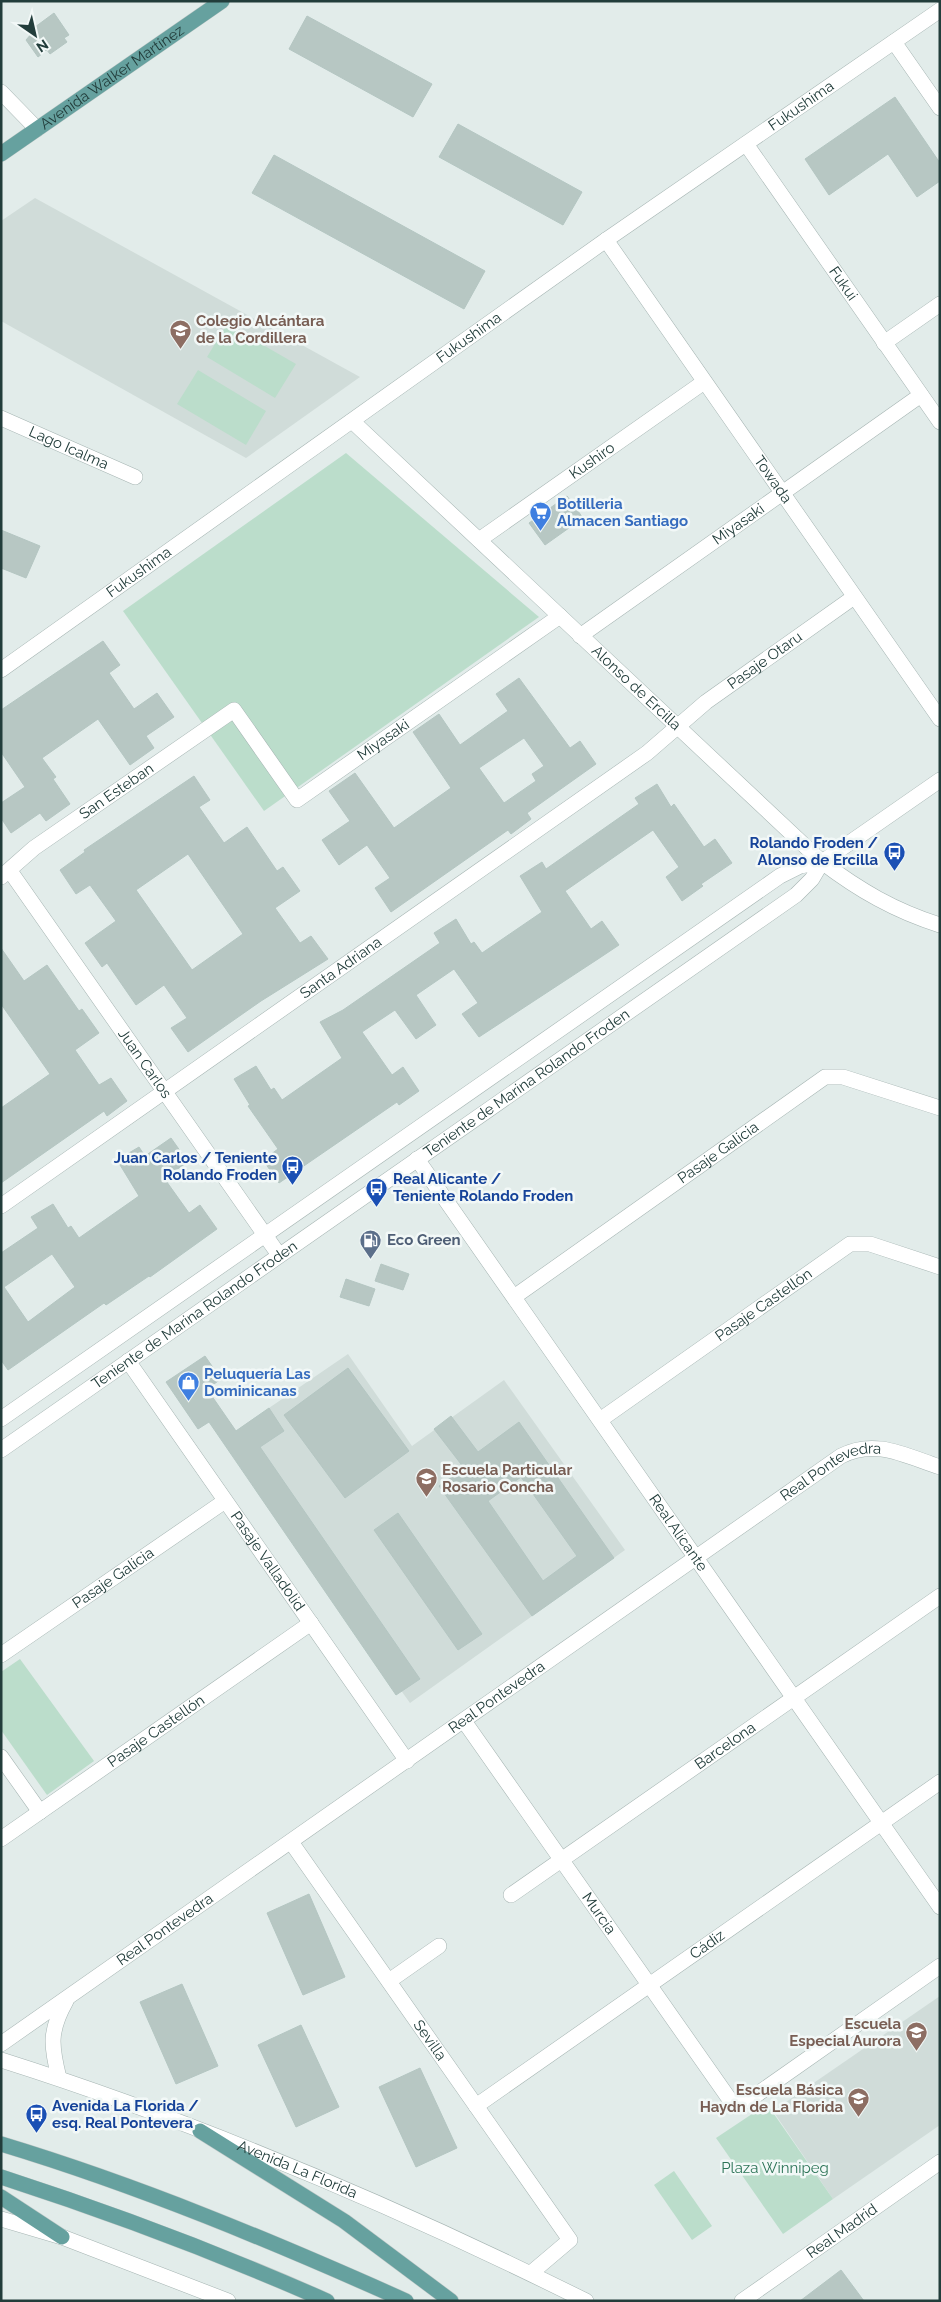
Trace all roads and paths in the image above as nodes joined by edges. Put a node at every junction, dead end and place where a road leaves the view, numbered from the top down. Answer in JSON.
{"nodes":[{"id":1,"x":222,"y":1,"type":"edge"},
{"id":2,"x":940,"y":10,"type":"edge"},
{"id":3,"x":894,"y":42,"type":"junction"},
{"id":4,"x":1,"y":92,"type":"edge"},
{"id":5,"x":940,"y":108,"type":"edge"},
{"id":6,"x":37,"y":129,"type":"junction"},
{"id":7,"x":746,"y":144,"type":"junction"},
{"id":8,"x":1,"y":154,"type":"edge"},
{"id":9,"x":606,"y":240,"type":"junction"},
{"id":10,"x":940,"y":304,"type":"edge"},
{"id":11,"x":884,"y":342,"type":"junction"},
{"id":12,"x":704,"y":382,"type":"junction"},
{"id":13,"x":921,"y":395,"type":"junction"},
{"id":14,"x":1,"y":418,"type":"edge"},
{"id":15,"x":352,"y":421,"type":"junction"},
{"id":16,"x":940,"y":422,"type":"edge"},
{"id":17,"x":135,"y":477,"type":"dead end"},
{"id":18,"x":782,"y":493,"type":"junction"},
{"id":19,"x":479,"y":540,"type":"junction"},
{"id":20,"x":854,"y":597,"type":"junction"},
{"id":21,"x":560,"y":616,"type":"junction"},
{"id":22,"x":580,"y":636,"type":"junction"},
{"id":23,"x":1,"y":670,"type":"edge"},
{"id":24,"x":234,"y":710,"type":"joint"},
{"id":25,"x":940,"y":719,"type":"edge"},
{"id":26,"x":677,"y":727,"type":"junction"},
{"id":27,"x":940,"y":780,"type":"edge"},
{"id":28,"x":822,"y":862,"type":"junction"},
{"id":29,"x":6,"y":874,"type":"edge"},
{"id":30,"x":940,"y":925,"type":"edge"},
{"id":31,"x":165,"y":1092,"type":"junction"},
{"id":32,"x":940,"y":1108,"type":"edge"},
{"id":33,"x":417,"y":1159,"type":"junction"},
{"id":34,"x":1,"y":1206,"type":"edge"},
{"id":35,"x":265,"y":1235,"type":"junction"},
{"id":36,"x":279,"y":1255,"type":"junction"},
{"id":37,"x":940,"y":1267,"type":"edge"},
{"id":38,"x":514,"y":1297,"type":"junction"},
{"id":39,"x":128,"y":1362,"type":"junction"},
{"id":40,"x":1,"y":1419,"type":"edge"},
{"id":41,"x":600,"y":1420,"type":"junction"},
{"id":42,"x":1,"y":1450,"type":"edge"},
{"id":43,"x":940,"y":1467,"type":"edge"},
{"id":44,"x":225,"y":1501,"type":"junction"},
{"id":45,"x":696,"y":1558,"type":"junction"},
{"id":46,"x":940,"y":1596,"type":"edge"},
{"id":47,"x":311,"y":1623,"type":"junction"},
{"id":48,"x":1,"y":1655,"type":"edge"},
{"id":49,"x":794,"y":1698,"type":"junction"},
{"id":50,"x":464,"y":1721,"type":"junction"},
{"id":51,"x":1,"y":1757,"type":"edge"},
{"id":52,"x":407,"y":1761,"type":"junction"},
{"id":53,"x":940,"y":1782,"type":"edge"},
{"id":54,"x":40,"y":1812,"type":"junction"},
{"id":55,"x":881,"y":1823,"type":"junction"},
{"id":56,"x":1,"y":1840,"type":"edge"},
{"id":57,"x":291,"y":1842,"type":"junction"},
{"id":58,"x":561,"y":1860,"type":"junction"},
{"id":59,"x":511,"y":1895,"type":"dead end"},
{"id":60,"x":940,"y":1907,"type":"edge"},
{"id":61,"x":439,"y":1946,"type":"dead end"},
{"id":62,"x":940,"y":1966,"type":"edge"},
{"id":63,"x":389,"y":1981,"type":"junction"},
{"id":64,"x":649,"y":1985,"type":"junction"},
{"id":65,"x":67,"y":2000,"type":"junction"},
{"id":66,"x":1,"y":2044,"type":"edge"},
{"id":67,"x":1,"y":2060,"type":"edge"},
{"id":68,"x":59,"y":2078,"type":"junction"},
{"id":69,"x":476,"y":2106,"type":"junction"},
{"id":70,"x":200,"y":2131,"type":"junction"},
{"id":71,"x":1,"y":2144,"type":"edge"},
{"id":72,"x":940,"y":2162,"type":"edge"},
{"id":73,"x":1,"y":2177,"type":"edge"},
{"id":74,"x":1,"y":2197,"type":"edge"},
{"id":75,"x":1,"y":2219,"type":"edge"},
{"id":76,"x":62,"y":2237,"type":"junction"},
{"id":77,"x":531,"y":2274,"type":"junction"},
{"id":78,"x":744,"y":2300,"type":"edge"},
{"id":79,"x":228,"y":2301,"type":"edge"},
{"id":80,"x":327,"y":2301,"type":"edge"},
{"id":81,"x":406,"y":2301,"type":"edge"},
{"id":82,"x":451,"y":2301,"type":"edge"},
{"id":83,"x":586,"y":2301,"type":"edge"}],
"edges":[{"from":1,"to":6,"type":"main road","name":"Avenida Walker Martínez"},
{"from":2,"to":3,"type":"street","name":"Fukushima"},
{"from":3,"to":5,"type":"street"},
{"from":3,"to":7,"type":"street","name":"Fukushima"},
{"from":4,"to":6,"type":"street"},
{"from":6,"to":8,"type":"main road","name":"Avenida Walker Martínez"},
{"from":7,"to":9,"type":"street","name":"Fukushima"},
{"from":7,"to":11,"type":"street","name":"Fukui"},
{"from":9,"to":12,"type":"street","name":"Towada"},
{"from":9,"to":15,"type":"street","name":"Fukushima"},
{"from":10,"to":11,"type":"street"},
{"from":11,"to":13,"type":"street","name":"Fukui"},
{"from":12,"to":18,"type":"street","name":"Towada"},
{"from":12,"to":19,"type":"street","name":"Kushiro"},
{"from":13,"to":16,"type":"street","name":"Fukui"},
{"from":13,"to":18,"type":"street","name":"Miyasaki"},
{"from":14,"to":17,"type":"street","name":"Lago Icalma"},
{"from":15,"to":19,"type":"street","name":"Alonso de Ercilla"},
{"from":15,"to":23,"type":"street","name":"Fukushima"},
{"from":18,"to":20,"type":"street","name":"Towada"},
{"from":18,"to":22,"type":"street","name":"Miyasaki"},
{"from":19,"to":21,"type":"street","name":"Alonso de Ercilla"},
{"from":20,"to":25,"type":"street","name":"Towada"},
{"from":20,"to":26,"type":"street","name":"Pasaje Otaru"},
{"from":21,"to":22,"type":"street","name":"Alonso de Ercilla"},
{"from":21,"to":24,"type":"street","name":"Miyasaki"},
{"from":22,"to":26,"type":"street","name":"Alonso de Ercilla"},
{"from":24,"to":29,"type":"street","name":"San Esteban"},
{"from":26,"to":28,"type":"street","name":"Alonso de Ercilla"},
{"from":26,"to":31,"type":"street","name":"Santa Adriana"},
{"from":27,"to":28,"type":"street","name":"Teniente de Marina Rolando Froden"},
{"from":28,"to":30,"type":"street","name":"Alonso de Ercilla"},
{"from":28,"to":33,"type":"street","name":"Teniente de Marina Rolando Froden"},
{"from":28,"to":35,"type":"street","name":"Teniente de Marina Rolando Froden"},
{"from":29,"to":31,"type":"street","name":"Juan Carlos"},
{"from":31,"to":34,"type":"street","name":"Santa Adriana"},
{"from":31,"to":35,"type":"street","name":"Juan Carlos"},
{"from":32,"to":38,"type":"street","name":"Pasaje Galicia"},
{"from":33,"to":36,"type":"street","name":"Teniente de Marina Rolando Froden"},
{"from":33,"to":38,"type":"street","name":"Real Alicante"},
{"from":35,"to":36,"type":"street","name":"Juan Carlos"},
{"from":35,"to":40,"type":"street","name":"Teniente de Marina Rolando Froden"},
{"from":36,"to":39,"type":"street","name":"Teniente de Marina Rolando Froden"},
{"from":37,"to":41,"type":"street","name":"Pasaje Castellón"},
{"from":38,"to":41,"type":"street","name":"Real Alicante"},
{"from":39,"to":42,"type":"street","name":"Teniente de Marina Rolando Froden"},
{"from":39,"to":44,"type":"street","name":"Pasaje Valladolid"},
{"from":41,"to":45,"type":"street","name":"Real Alicante"},
{"from":43,"to":45,"type":"street","name":"Real Pontevedra"},
{"from":44,"to":47,"type":"street","name":"Pasaje Valladolid"},
{"from":44,"to":48,"type":"street","name":"Pasaje Galicia"},
{"from":45,"to":49,"type":"street","name":"Real Alicante"},
{"from":45,"to":50,"type":"street","name":"Real Pontevedra"},
{"from":46,"to":49,"type":"street","name":"Barcelona"},
{"from":47,"to":52,"type":"street","name":"Pasaje Valladolid"},
{"from":47,"to":54,"type":"street","name":"Pasaje Castellón"},
{"from":49,"to":55,"type":"street","name":"Real Alicante"},
{"from":49,"to":58,"type":"street","name":"Barcelona"},
{"from":50,"to":52,"type":"street","name":"Real Pontevedra"},
{"from":50,"to":58,"type":"street","name":"Murcia"},
{"from":51,"to":54,"type":"street"},
{"from":52,"to":57,"type":"street","name":"Real Pontevedra"},
{"from":53,"to":55,"type":"street","name":"Cádiz"},
{"from":54,"to":56,"type":"street","name":"Pasaje Castellón"},
{"from":55,"to":60,"type":"street","name":"Real Alicante"},
{"from":55,"to":64,"type":"street","name":"Cádiz"},
{"from":57,"to":63,"type":"street","name":"Sevilla"},
{"from":57,"to":65,"type":"street","name":"Real Pontevedra"},
{"from":58,"to":59,"type":"street","name":"Barcelona"},
{"from":58,"to":64,"type":"street","name":"Murcia"},
{"from":61,"to":63,"type":"street"},
{"from":62,"to":64,"type":"street","name":"Murcia"},
{"from":63,"to":69,"type":"street","name":"Sevilla"},
{"from":64,"to":69,"type":"street","name":"Cádiz"},
{"from":65,"to":66,"type":"street","name":"Real Pontevedra"},
{"from":65,"to":68,"type":"street","name":"Real Pontevedra"},
{"from":67,"to":68,"type":"street","name":"Avenida La Florida"},
{"from":68,"to":70,"type":"street","name":"Avenida La Florida"},
{"from":69,"to":77,"type":"street","name":"Sevilla"},
{"from":70,"to":77,"type":"street","name":"Avenida La Florida"},
{"from":70,"to":82,"type":"main road"},
{"from":71,"to":81,"type":"main road"},
{"from":72,"to":78,"type":"street","name":"Real Madrid"},
{"from":73,"to":80,"type":"main road"},
{"from":74,"to":76,"type":"main road"},
{"from":75,"to":76,"type":"street"},
{"from":76,"to":79,"type":"street"},
{"from":77,"to":83,"type":"street","name":"Avenida La Florida"}]}
